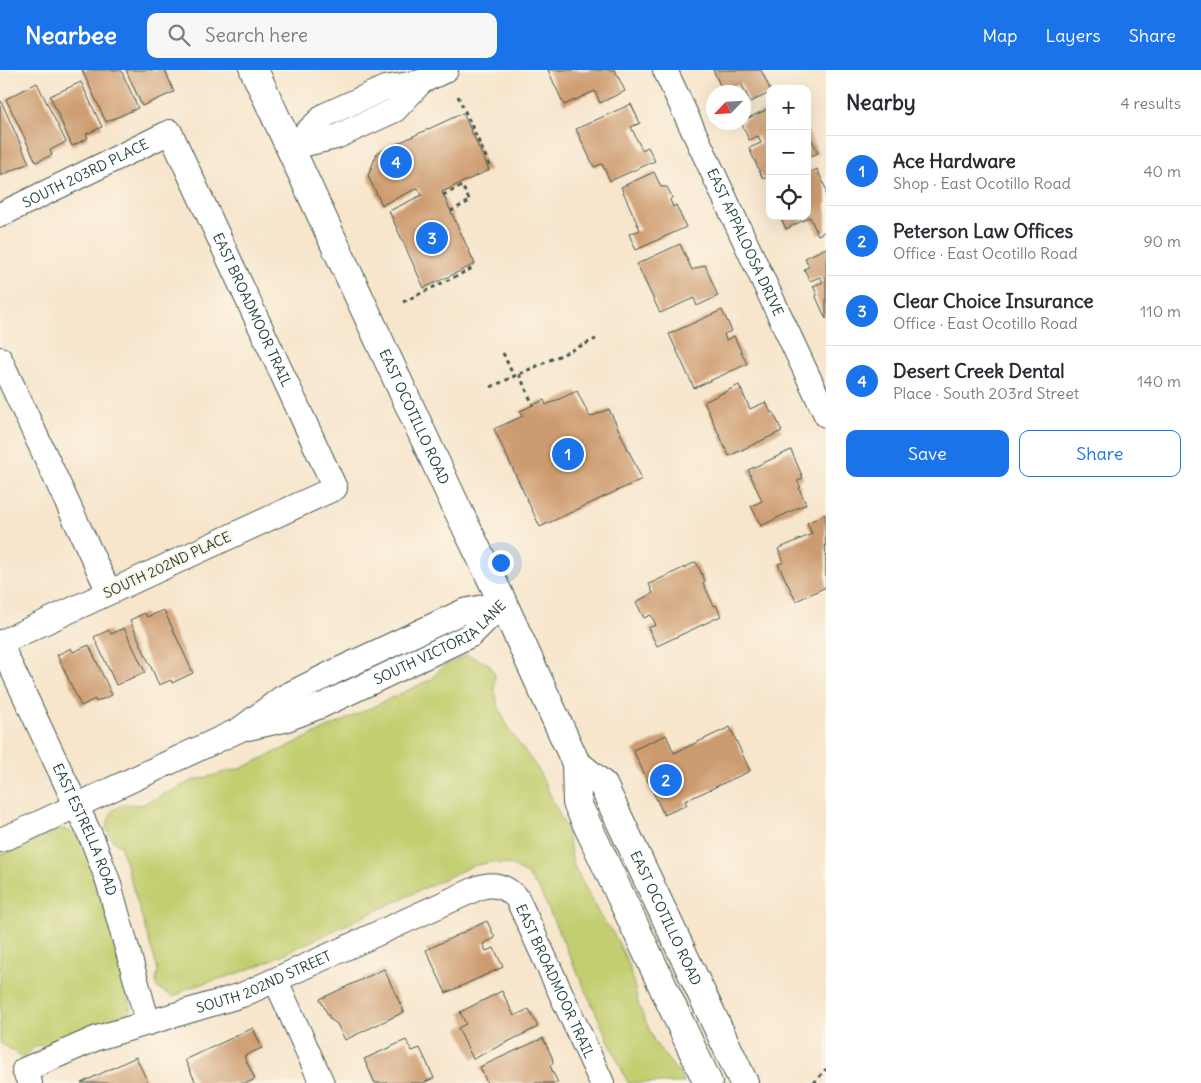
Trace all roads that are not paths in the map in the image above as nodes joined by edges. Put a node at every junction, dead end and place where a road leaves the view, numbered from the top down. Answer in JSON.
{"nodes":[{"id":1,"x":254,"y":70,"type":"edge"},
{"id":2,"x":446,"y":70,"type":"edge"},
{"id":3,"x":665,"y":70,"type":"edge"},
{"id":4,"x":170,"y":132,"type":"joint"},
{"id":5,"x":290,"y":148,"type":"junction"},
{"id":6,"x":0,"y":215,"type":"edge"},
{"id":7,"x":0,"y":359,"type":"edge"},
{"id":8,"x":826,"y":415,"type":"edge"},
{"id":9,"x":335,"y":488,"type":"joint"},
{"id":10,"x":109,"y":592,"type":"junction"},
{"id":11,"x":504,"y":604,"type":"junction"},
{"id":12,"x":0,"y":643,"type":"edge"},
{"id":13,"x":576,"y":763,"type":"junction"},
{"id":14,"x":77,"y":806,"type":"junction"},
{"id":15,"x":0,"y":840,"type":"edge"},
{"id":16,"x":500,"y":886,"type":"joint"},
{"id":17,"x":276,"y":981,"type":"junction"},
{"id":18,"x":148,"y":1023,"type":"junction"},
{"id":19,"x":27,"y":1077,"type":"edge"},
{"id":20,"x":322,"y":1083,"type":"edge"},
{"id":21,"x":602,"y":1083,"type":"edge"},
{"id":22,"x":708,"y":1083,"type":"edge"},
{"id":23,"x":744,"y":1083,"type":"edge"}],
"edges":[{"from":1,"to":5,"type":"main road","name":"EAST OCOTILLO ROAD"},
{"from":2,"to":5,"type":"street"},
{"from":3,"to":8,"type":"street","name":"EAST APPALOOSA DRIVE"},
{"from":4,"to":6,"type":"street","name":"SOUTH 203RD PLACE"},
{"from":4,"to":9,"type":"street","name":"EAST BROADMOOR TRAIL"},
{"from":5,"to":11,"type":"main road","name":"EAST OCOTILLO ROAD"},
{"from":7,"to":10,"type":"street"},
{"from":9,"to":10,"type":"street","name":"SOUTH 202ND PLACE"},
{"from":10,"to":12,"type":"street","name":"SOUTH 202ND PLACE"},
{"from":11,"to":13,"type":"main road","name":"EAST OCOTILLO ROAD"},
{"from":11,"to":14,"type":"street","name":"SOUTH VICTORIA LANE"},
{"from":12,"to":14,"type":"street","name":"EAST ESTRELLA ROAD"},
{"from":13,"to":22,"type":"main road","name":"EAST OCOTILLO ROAD"},
{"from":13,"to":23,"type":"main road","name":"EAST OCOTILLO ROAD"},
{"from":14,"to":15,"type":"street","name":"SOUTH VICTORIA LANE"},
{"from":14,"to":18,"type":"street","name":"EAST ESTRELLA ROAD"},
{"from":16,"to":17,"type":"street","name":"SOUTH 202ND STREET"},
{"from":16,"to":21,"type":"street","name":"EAST BROADMOOR TRAIL"},
{"from":17,"to":18,"type":"street","name":"SOUTH 202ND STREET"},
{"from":17,"to":20,"type":"street"},
{"from":18,"to":19,"type":"street","name":"SOUTH 202ND STREET"}]}
